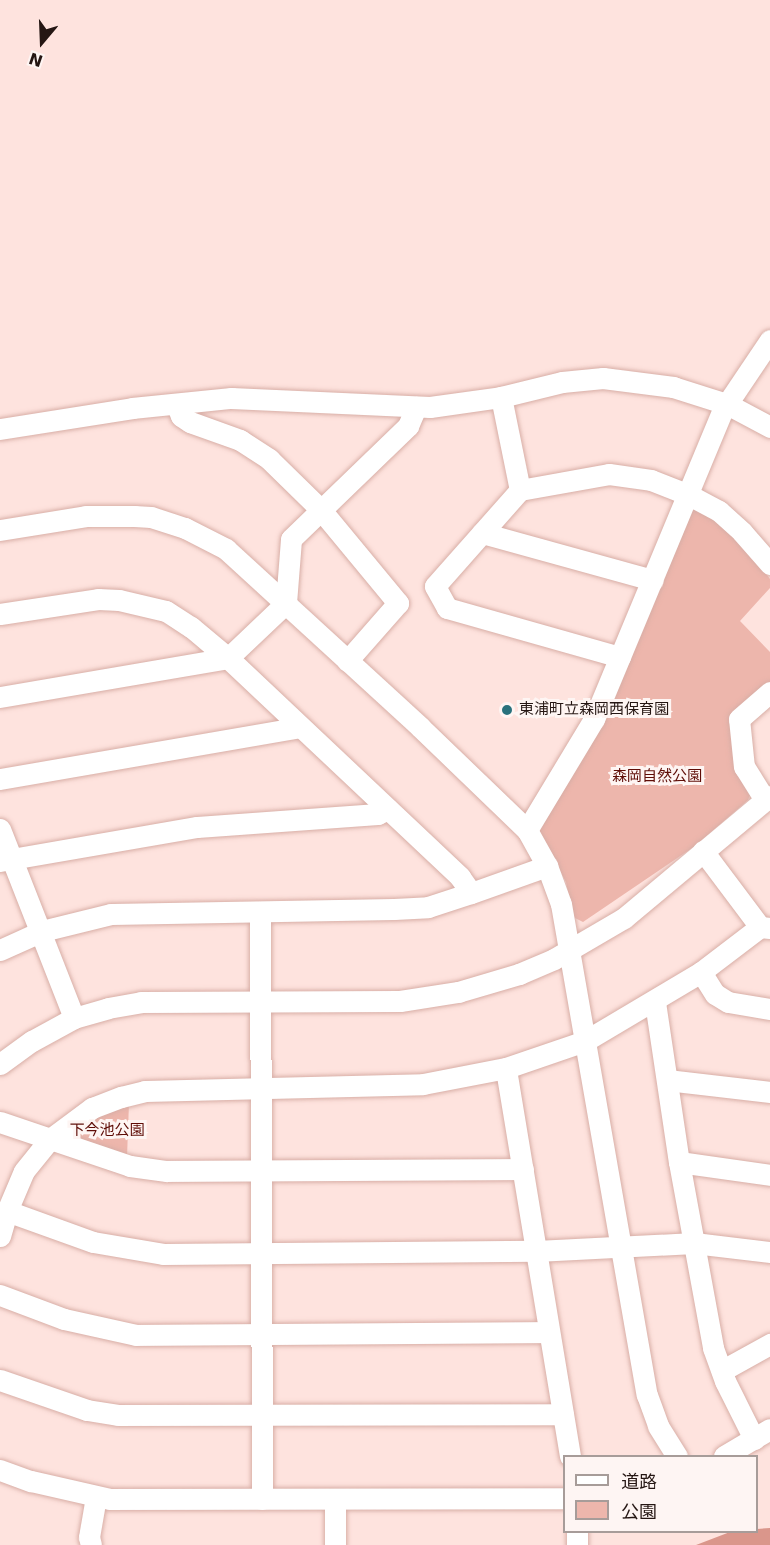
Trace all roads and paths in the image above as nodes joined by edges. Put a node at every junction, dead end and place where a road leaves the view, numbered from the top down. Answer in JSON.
{"nodes":[{"id":1,"x":770,"y":340,"type":"edge"},
{"id":2,"x":501,"y":397,"type":"junction"},
{"id":3,"x":176,"y":404,"type":"junction"},
{"id":4,"x":726,"y":404,"type":"junction"},
{"id":5,"x":416,"y":407,"type":"junction"},
{"id":6,"x":770,"y":427,"type":"edge"},
{"id":7,"x":0,"y":429,"type":"edge"},
{"id":8,"x":520,"y":490,"type":"junction"},
{"id":9,"x":689,"y":495,"type":"junction"},
{"id":10,"x":321,"y":510,"type":"junction"},
{"id":11,"x":0,"y":530,"type":"edge"},
{"id":12,"x":482,"y":533,"type":"junction"},
{"id":13,"x":770,"y":564,"type":"edge"},
{"id":14,"x":653,"y":580,"type":"junction"},
{"id":15,"x":286,"y":603,"type":"junction"},
{"id":16,"x":0,"y":614,"type":"edge"},
{"id":17,"x":620,"y":657,"type":"junction"},
{"id":18,"x":228,"y":658,"type":"junction"},
{"id":19,"x":347,"y":661,"type":"junction"},
{"id":20,"x":770,"y":692,"type":"edge"},
{"id":21,"x":0,"y":697,"type":"edge"},
{"id":22,"x":300,"y":727,"type":"junction"},
{"id":23,"x":0,"y":779,"type":"edge"},
{"id":24,"x":768,"y":798,"type":"edge"},
{"id":25,"x":388,"y":809,"type":"junction"},
{"id":26,"x":0,"y":829,"type":"edge"},
{"id":27,"x":527,"y":830,"type":"junction"},
{"id":28,"x":703,"y":851,"type":"junction"},
{"id":29,"x":6,"y":860,"type":"edge"},
{"id":30,"x":547,"y":866,"type":"junction"},
{"id":31,"x":471,"y":893,"type":"junction"},
{"id":32,"x":260,"y":912,"type":"junction"},
{"id":33,"x":765,"y":927,"type":"edge"},
{"id":34,"x":42,"y":931,"type":"junction"},
{"id":35,"x":0,"y":950,"type":"edge"},
{"id":36,"x":571,"y":950,"type":"junction"},
{"id":37,"x":701,"y":972,"type":"junction"},
{"id":38,"x":262,"y":1002,"type":"junction"},
{"id":39,"x":655,"y":1002,"type":"junction"},
{"id":40,"x":770,"y":1009,"type":"edge"},
{"id":41,"x":74,"y":1018,"type":"junction"},
{"id":42,"x":585,"y":1041,"type":"junction"},
{"id":43,"x":0,"y":1064,"type":"edge"},
{"id":44,"x":506,"y":1068,"type":"junction"},
{"id":45,"x":667,"y":1080,"type":"junction"},
{"id":46,"x":261,"y":1088,"type":"junction"},
{"id":47,"x":770,"y":1092,"type":"edge"},
{"id":48,"x":0,"y":1122,"type":"edge"},
{"id":49,"x":49,"y":1140,"type":"junction"},
{"id":50,"x":679,"y":1162,"type":"junction"},
{"id":51,"x":523,"y":1169,"type":"junction"},
{"id":52,"x":262,"y":1172,"type":"junction"},
{"id":53,"x":770,"y":1175,"type":"edge"},
{"id":54,"x":7,"y":1211,"type":"junction"},
{"id":55,"x":0,"y":1236,"type":"edge"},
{"id":56,"x":694,"y":1243,"type":"junction"},
{"id":57,"x":620,"y":1247,"type":"junction"},
{"id":58,"x":536,"y":1251,"type":"junction"},
{"id":59,"x":770,"y":1252,"type":"edge"},
{"id":60,"x":262,"y":1254,"type":"junction"},
{"id":61,"x":0,"y":1295,"type":"edge"},
{"id":62,"x":549,"y":1332,"type":"junction"},
{"id":63,"x":262,"y":1336,"type":"junction"},
{"id":64,"x":770,"y":1344,"type":"edge"},
{"id":65,"x":723,"y":1371,"type":"junction"},
{"id":66,"x":0,"y":1380,"type":"edge"},
{"id":67,"x":563,"y":1414,"type":"junction"},
{"id":68,"x":262,"y":1416,"type":"junction"},
{"id":69,"x":762,"y":1434,"type":"edge"},
{"id":70,"x":570,"y":1455,"type":"edge"},
{"id":71,"x":676,"y":1455,"type":"edge"},
{"id":72,"x":726,"y":1455,"type":"edge"},
{"id":73,"x":0,"y":1470,"type":"edge"},
{"id":74,"x":96,"y":1497,"type":"junction"},
{"id":75,"x":563,"y":1498,"type":"edge"},
{"id":76,"x":262,"y":1499,"type":"junction"},
{"id":77,"x":335,"y":1499,"type":"junction"},
{"id":78,"x":91,"y":1545,"type":"edge"},
{"id":79,"x":334,"y":1545,"type":"edge"}],
"edges":[{"from":1,"to":4,"type":"street"},
{"from":2,"to":4,"type":"street"},
{"from":2,"to":5,"type":"street"},
{"from":2,"to":8,"type":"street"},
{"from":3,"to":5,"type":"street"},
{"from":3,"to":7,"type":"street"},
{"from":3,"to":10,"type":"street"},
{"from":4,"to":6,"type":"street"},
{"from":4,"to":9,"type":"street"},
{"from":5,"to":10,"type":"street"},
{"from":8,"to":9,"type":"street"},
{"from":8,"to":12,"type":"street"},
{"from":9,"to":13,"type":"street"},
{"from":9,"to":14,"type":"street"},
{"from":10,"to":15,"type":"street"},
{"from":10,"to":19,"type":"street"},
{"from":11,"to":15,"type":"street"},
{"from":12,"to":14,"type":"street"},
{"from":12,"to":17,"type":"street"},
{"from":14,"to":17,"type":"street"},
{"from":15,"to":18,"type":"street"},
{"from":15,"to":19,"type":"street"},
{"from":16,"to":18,"type":"street"},
{"from":17,"to":27,"type":"street"},
{"from":18,"to":21,"type":"street"},
{"from":18,"to":22,"type":"street"},
{"from":19,"to":27,"type":"street"},
{"from":20,"to":24,"type":"street"},
{"from":22,"to":23,"type":"street"},
{"from":22,"to":25,"type":"street"},
{"from":24,"to":28,"type":"street"},
{"from":25,"to":29,"type":"street"},
{"from":25,"to":31,"type":"street"},
{"from":26,"to":29,"type":"street"},
{"from":27,"to":30,"type":"street"},
{"from":28,"to":33,"type":"street"},
{"from":28,"to":36,"type":"street"},
{"from":29,"to":34,"type":"street"},
{"from":30,"to":31,"type":"street"},
{"from":30,"to":36,"type":"street"},
{"from":31,"to":32,"type":"street"},
{"from":32,"to":34,"type":"street"},
{"from":32,"to":38,"type":"street"},
{"from":33,"to":37,"type":"street"},
{"from":34,"to":35,"type":"street"},
{"from":34,"to":41,"type":"street"},
{"from":36,"to":38,"type":"street"},
{"from":36,"to":42,"type":"street"},
{"from":37,"to":39,"type":"street"},
{"from":37,"to":40,"type":"street"},
{"from":38,"to":41,"type":"street"},
{"from":38,"to":46,"type":"street"},
{"from":39,"to":42,"type":"street"},
{"from":39,"to":45,"type":"street"},
{"from":41,"to":43,"type":"street"},
{"from":42,"to":44,"type":"street"},
{"from":42,"to":57,"type":"street"},
{"from":44,"to":46,"type":"street"},
{"from":44,"to":51,"type":"street"},
{"from":45,"to":47,"type":"street"},
{"from":45,"to":50,"type":"street"},
{"from":46,"to":49,"type":"street"},
{"from":46,"to":52,"type":"street"},
{"from":48,"to":49,"type":"street"},
{"from":49,"to":52,"type":"street"},
{"from":49,"to":54,"type":"street"},
{"from":50,"to":53,"type":"street"},
{"from":50,"to":56,"type":"street"},
{"from":51,"to":52,"type":"street"},
{"from":51,"to":58,"type":"street"},
{"from":52,"to":60,"type":"street"},
{"from":54,"to":55,"type":"street"},
{"from":54,"to":60,"type":"street"},
{"from":56,"to":57,"type":"street"},
{"from":56,"to":59,"type":"street"},
{"from":56,"to":65,"type":"street"},
{"from":57,"to":58,"type":"street"},
{"from":57,"to":71,"type":"street"},
{"from":58,"to":60,"type":"street"},
{"from":58,"to":62,"type":"street"},
{"from":60,"to":63,"type":"street"},
{"from":61,"to":63,"type":"street"},
{"from":62,"to":63,"type":"street"},
{"from":62,"to":67,"type":"street"},
{"from":63,"to":68,"type":"street"},
{"from":64,"to":65,"type":"street"},
{"from":65,"to":69,"type":"street"},
{"from":66,"to":68,"type":"street"},
{"from":67,"to":68,"type":"street"},
{"from":67,"to":70,"type":"street"},
{"from":68,"to":76,"type":"street"},
{"from":69,"to":72,"type":"street"},
{"from":73,"to":74,"type":"street"},
{"from":74,"to":76,"type":"street"},
{"from":74,"to":78,"type":"street"},
{"from":75,"to":77,"type":"street"},
{"from":76,"to":77,"type":"street"},
{"from":77,"to":79,"type":"street"}]}
